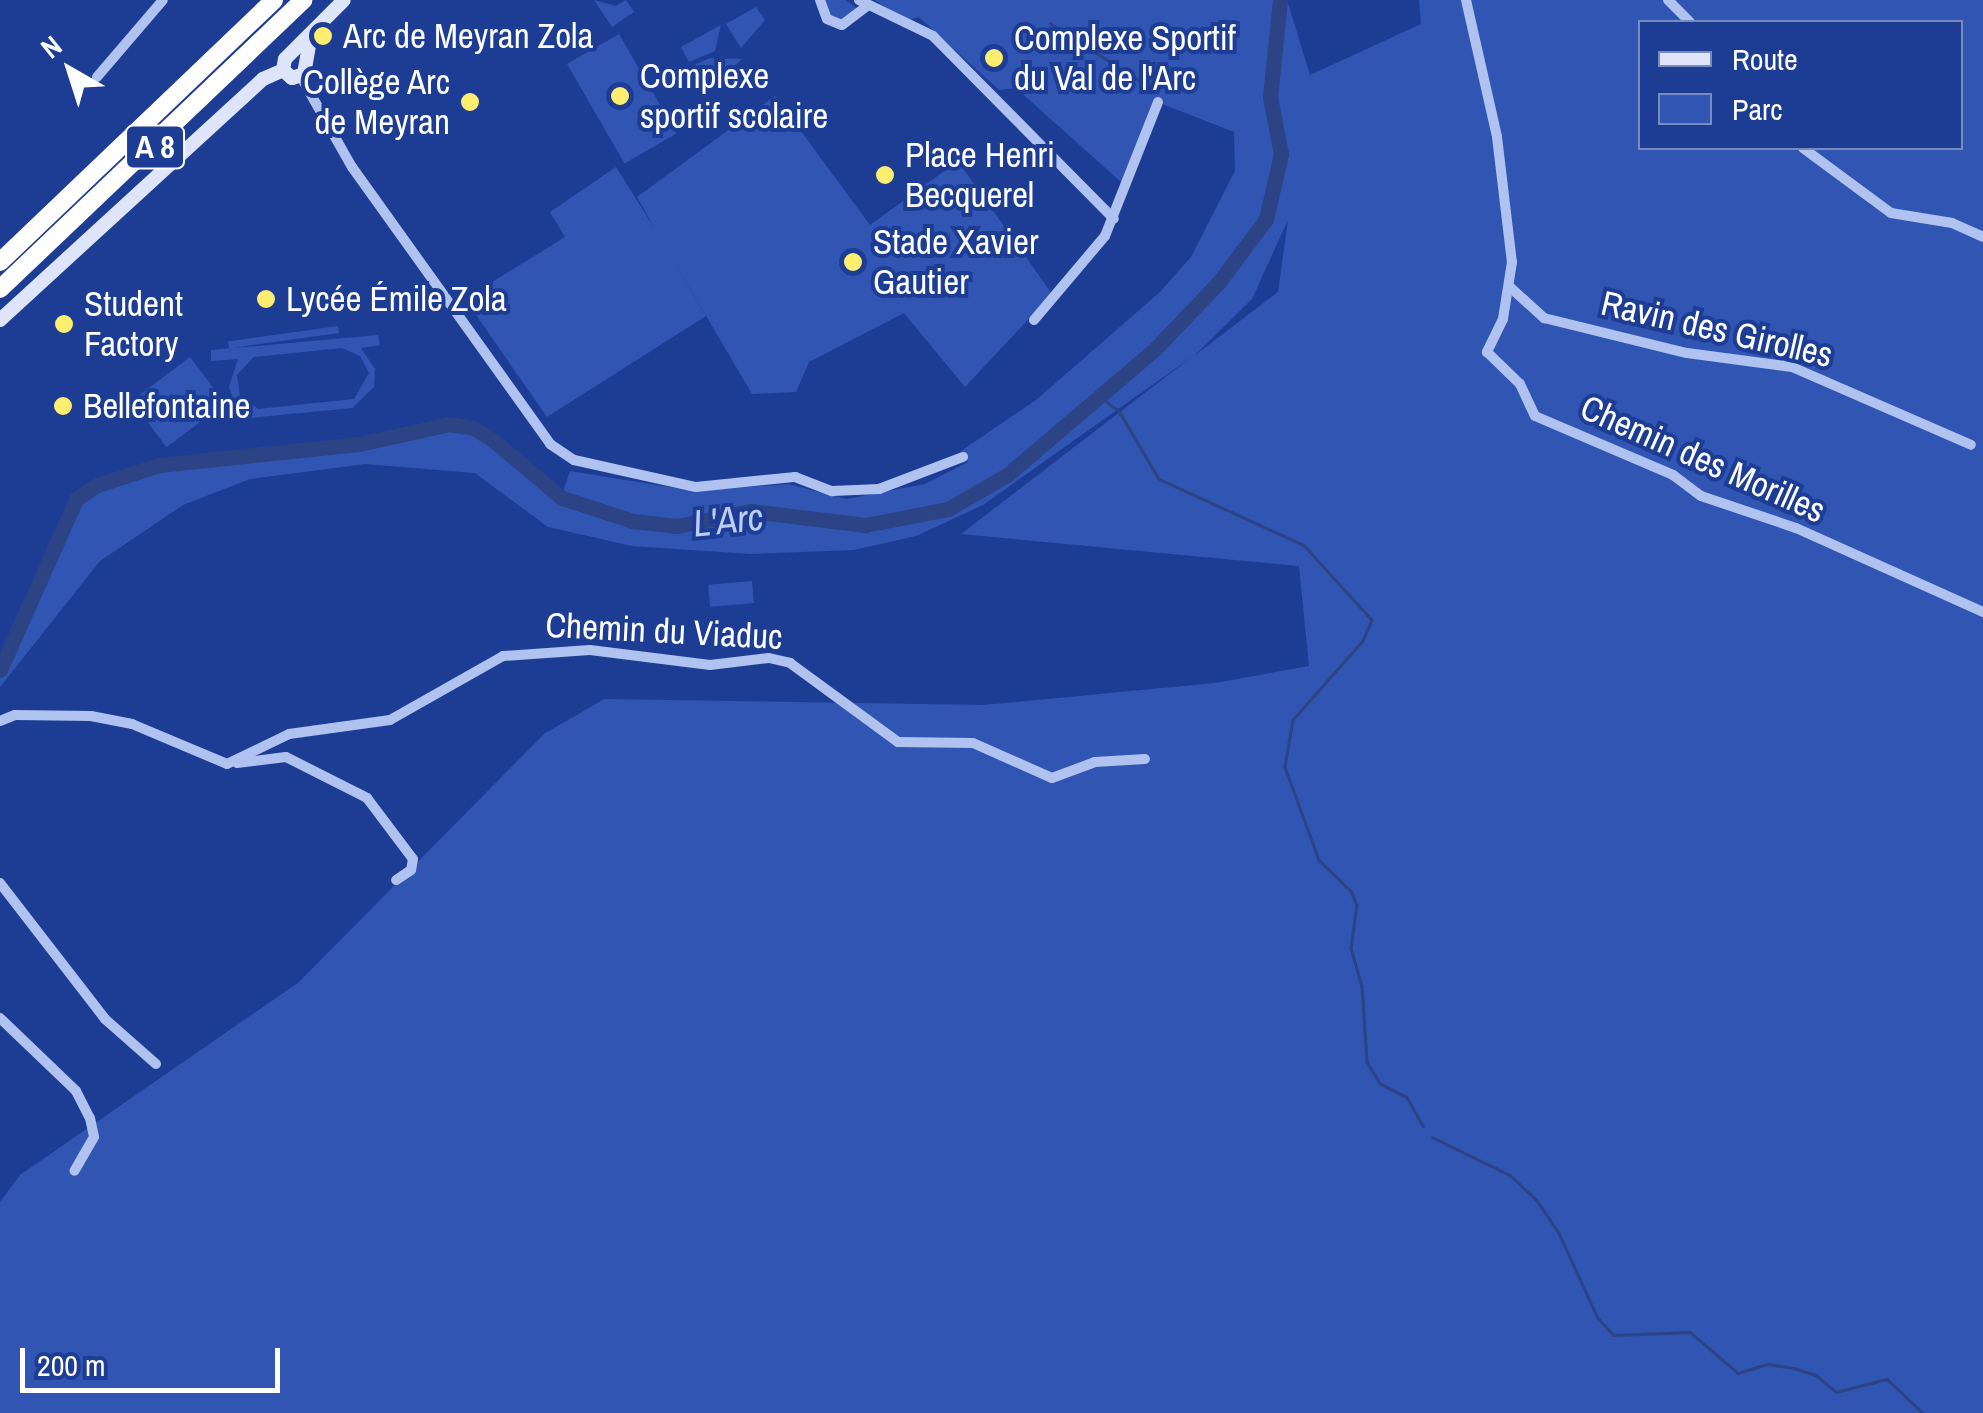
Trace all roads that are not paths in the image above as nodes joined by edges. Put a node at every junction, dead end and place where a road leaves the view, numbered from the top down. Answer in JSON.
{"nodes":[{"id":1,"x":163,"y":0,"type":"edge"},
{"id":2,"x":274,"y":0,"type":"edge"},
{"id":3,"x":304,"y":0,"type":"edge"},
{"id":4,"x":344,"y":0,"type":"edge"},
{"id":5,"x":820,"y":0,"type":"edge"},
{"id":6,"x":1466,"y":0,"type":"edge"},
{"id":7,"x":1668,"y":0,"type":"edge"},
{"id":8,"x":863,"y":3,"type":"edge"},
{"id":9,"x":1688,"y":20,"type":"edge"},
{"id":10,"x":292,"y":61,"type":"junction"},
{"id":11,"x":301,"y":77,"type":"joint"},
{"id":12,"x":97,"y":78,"type":"dead end"},
{"id":13,"x":1158,"y":102,"type":"dead end"},
{"id":14,"x":1806,"y":150,"type":"edge"},
{"id":15,"x":1114,"y":219,"type":"junction"},
{"id":16,"x":1983,"y":237,"type":"edge"},
{"id":17,"x":0,"y":262,"type":"edge"},
{"id":18,"x":1510,"y":287,"type":"junction"},
{"id":19,"x":0,"y":289,"type":"edge"},
{"id":20,"x":0,"y":320,"type":"edge"},
{"id":21,"x":1034,"y":320,"type":"dead end"},
{"id":22,"x":1971,"y":445,"type":"dead end"},
{"id":23,"x":963,"y":457,"type":"dead end"},
{"id":24,"x":1983,"y":612,"type":"edge"},
{"id":25,"x":0,"y":721,"type":"edge"},
{"id":26,"x":1144,"y":759,"type":"dead end"},
{"id":27,"x":236,"y":762,"type":"junction"},
{"id":28,"x":396,"y":880,"type":"dead end"},
{"id":29,"x":0,"y":883,"type":"edge"},
{"id":30,"x":0,"y":1018,"type":"edge"},
{"id":31,"x":156,"y":1064,"type":"dead end"},
{"id":32,"x":74,"y":1171,"type":"dead end"}],
"edges":[{"from":1,"to":12,"type":"street"},
{"from":2,"to":17,"type":"highway","number":"A 8"},
{"from":3,"to":19,"type":"highway","number":"A 8"},
{"from":4,"to":10,"type":"main road"},
{"from":5,"to":8,"type":"street"},
{"from":6,"to":18,"type":"street"},
{"from":7,"to":9,"type":"street"},
{"from":8,"to":15,"type":"street"},
{"from":10,"to":11,"type":"main road"},
{"from":10,"to":20,"type":"main road"},
{"from":11,"to":23,"type":"street"},
{"from":13,"to":15,"type":"street"},
{"from":14,"to":16,"type":"street"},
{"from":15,"to":21,"type":"street"},
{"from":18,"to":22,"type":"street","name":"Ravin des Girolles"},
{"from":18,"to":24,"type":"street","name":"Chemin des Morilles"},
{"from":25,"to":27,"type":"street"},
{"from":26,"to":27,"type":"street","name":"Chemin du Viaduc"},
{"from":27,"to":28,"type":"street"},
{"from":29,"to":31,"type":"street"},
{"from":30,"to":32,"type":"street"}]}
